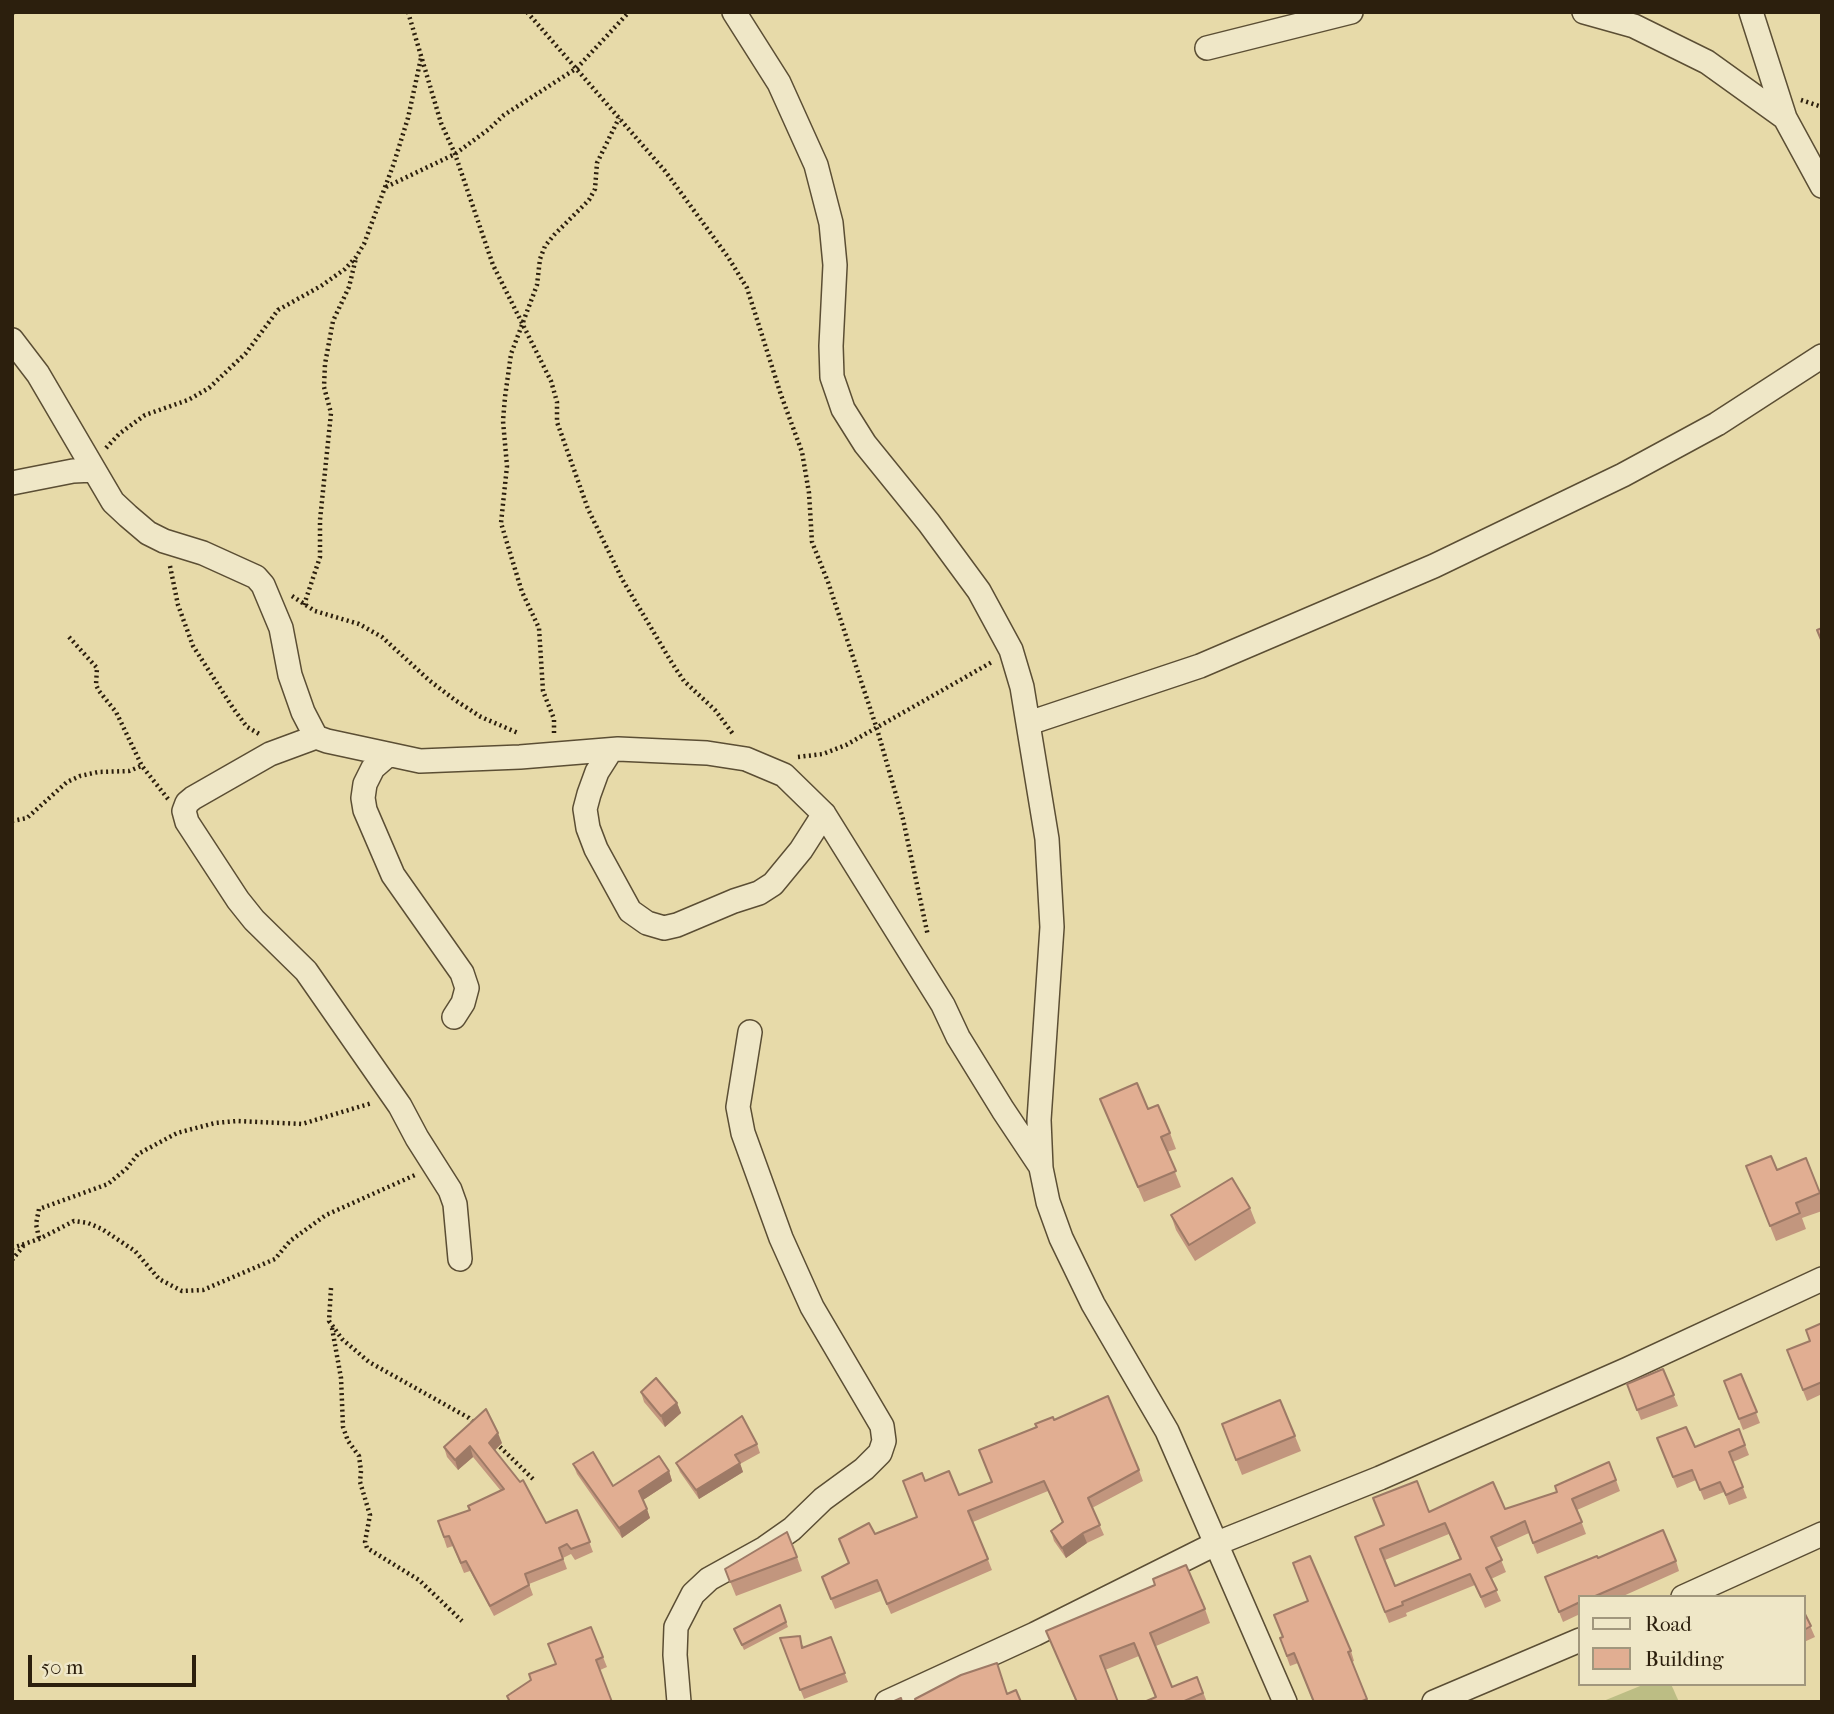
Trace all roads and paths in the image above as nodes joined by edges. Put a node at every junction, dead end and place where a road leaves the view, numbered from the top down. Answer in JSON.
{"nodes":[{"id":1,"x":408,"y":12,"type":"edge"},
{"id":2,"x":527,"y":12,"type":"edge"},
{"id":3,"x":629,"y":12,"type":"edge"},
{"id":4,"x":734,"y":12,"type":"edge"},
{"id":5,"x":1351,"y":12,"type":"edge"},
{"id":6,"x":1584,"y":12,"type":"edge"},
{"id":7,"x":1751,"y":12,"type":"edge"},
{"id":8,"x":1207,"y":48,"type":"dead end"},
{"id":9,"x":421,"y":58,"type":"junction"},
{"id":10,"x":577,"y":68,"type":"junction"},
{"id":11,"x":619,"y":118,"type":"junction"},
{"id":12,"x":1785,"y":118,"type":"junction"},
{"id":13,"x":455,"y":154,"type":"junction"},
{"id":14,"x":1822,"y":186,"type":"edge"},
{"id":15,"x":386,"y":187,"type":"junction"},
{"id":16,"x":356,"y":257,"type":"junction"},
{"id":17,"x":523,"y":326,"type":"junction"},
{"id":18,"x":12,"y":340,"type":"edge"},
{"id":19,"x":1822,"y":356,"type":"edge"},
{"id":20,"x":92,"y":467,"type":"junction"},
{"id":21,"x":12,"y":484,"type":"edge"},
{"id":22,"x":169,"y":561,"type":"dead end"},
{"id":23,"x":288,"y":593,"type":"dead end"},
{"id":24,"x":304,"y":605,"type":"junction"},
{"id":25,"x":69,"y":637,"type":"dead end"},
{"id":26,"x":1011,"y":650,"type":"junction"},
{"id":27,"x":1029,"y":723,"type":"junction"},
{"id":28,"x":877,"y":729,"type":"junction"},
{"id":29,"x":316,"y":737,"type":"junction"},
{"id":30,"x":527,"y":737,"type":"dead end"},
{"id":31,"x":283,"y":748,"type":"junction"},
{"id":32,"x":557,"y":750,"type":"junction"},
{"id":33,"x":611,"y":750,"type":"junction"},
{"id":34,"x":388,"y":755,"type":"junction"},
{"id":35,"x":750,"y":760,"type":"junction"},
{"id":36,"x":142,"y":766,"type":"junction"},
{"id":37,"x":824,"y":814,"type":"junction"},
{"id":38,"x":186,"y":817,"type":"junction"},
{"id":39,"x":12,"y":821,"type":"edge"},
{"id":40,"x":929,"y":939,"type":"dead end"},
{"id":41,"x":454,"y":1017,"type":"dead end"},
{"id":42,"x":750,"y":1031,"type":"dead end"},
{"id":43,"x":392,"y":1095,"type":"junction"},
{"id":44,"x":436,"y":1165,"type":"junction"},
{"id":45,"x":1041,"y":1168,"type":"junction"},
{"id":46,"x":39,"y":1239,"type":"junction"},
{"id":47,"x":25,"y":1244,"type":"junction"},
{"id":48,"x":12,"y":1248,"type":"edge"},
{"id":49,"x":460,"y":1259,"type":"dead end"},
{"id":50,"x":12,"y":1260,"type":"edge"},
{"id":51,"x":1822,"y":1279,"type":"edge"},
{"id":52,"x":331,"y":1288,"type":"dead end"},
{"id":53,"x":332,"y":1328,"type":"junction"},
{"id":54,"x":478,"y":1427,"type":"edge"},
{"id":55,"x":487,"y":1436,"type":"edge"},
{"id":56,"x":533,"y":1479,"type":"dead end"},
{"id":57,"x":1822,"y":1534,"type":"edge"},
{"id":58,"x":1215,"y":1544,"type":"junction"},
{"id":59,"x":1687,"y":1595,"type":"edge"},
{"id":60,"x":462,"y":1621,"type":"dead end"},
{"id":61,"x":1578,"y":1641,"type":"edge"},
{"id":62,"x":679,"y":1702,"type":"edge"},
{"id":63,"x":887,"y":1702,"type":"edge"},
{"id":64,"x":1285,"y":1702,"type":"edge"},
{"id":65,"x":1434,"y":1702,"type":"edge"}],
"edges":[{"from":1,"to":9,"type":"path"},
{"from":2,"to":10,"type":"path"},
{"from":3,"to":10,"type":"path"},
{"from":4,"to":26,"type":"street"},
{"from":5,"to":8,"type":"street"},
{"from":6,"to":12,"type":"street"},
{"from":7,"to":12,"type":"street"},
{"from":9,"to":13,"type":"path"},
{"from":9,"to":15,"type":"path"},
{"from":10,"to":11,"type":"path"},
{"from":10,"to":13,"type":"path"},
{"from":11,"to":17,"type":"path"},
{"from":11,"to":28,"type":"path"},
{"from":12,"to":14,"type":"street"},
{"from":13,"to":15,"type":"path"},
{"from":13,"to":17,"type":"path"},
{"from":15,"to":16,"type":"path"},
{"from":16,"to":20,"type":"path"},
{"from":16,"to":24,"type":"path"},
{"from":17,"to":32,"type":"path"},
{"from":17,"to":35,"type":"path"},
{"from":18,"to":20,"type":"street"},
{"from":19,"to":27,"type":"street"},
{"from":20,"to":21,"type":"street"},
{"from":20,"to":29,"type":"street"},
{"from":22,"to":31,"type":"path"},
{"from":23,"to":24,"type":"path"},
{"from":24,"to":30,"type":"path"},
{"from":25,"to":36,"type":"path"},
{"from":26,"to":27,"type":"street"},
{"from":26,"to":28,"type":"path"},
{"from":27,"to":45,"type":"street"},
{"from":28,"to":35,"type":"path"},
{"from":28,"to":40,"type":"path"},
{"from":29,"to":31,"type":"street"},
{"from":29,"to":34,"type":"street"},
{"from":31,"to":38,"type":"street"},
{"from":32,"to":33,"type":"street"},
{"from":32,"to":34,"type":"street"},
{"from":33,"to":35,"type":"street"},
{"from":33,"to":37,"type":"street"},
{"from":34,"to":41,"type":"street"},
{"from":35,"to":37,"type":"street"},
{"from":36,"to":38,"type":"path"},
{"from":36,"to":39,"type":"path"},
{"from":37,"to":45,"type":"street"},
{"from":38,"to":43,"type":"street"},
{"from":42,"to":62,"type":"street"},
{"from":43,"to":44,"type":"street"},
{"from":43,"to":46,"type":"path"},
{"from":44,"to":46,"type":"path"},
{"from":44,"to":49,"type":"street"},
{"from":45,"to":58,"type":"street"},
{"from":46,"to":47,"type":"path"},
{"from":47,"to":48,"type":"path"},
{"from":47,"to":50,"type":"path"},
{"from":51,"to":58,"type":"street"},
{"from":52,"to":53,"type":"path"},
{"from":53,"to":54,"type":"path"},
{"from":53,"to":60,"type":"path"},
{"from":55,"to":56,"type":"path"},
{"from":57,"to":59,"type":"street"},
{"from":58,"to":63,"type":"street"},
{"from":58,"to":64,"type":"street"},
{"from":61,"to":65,"type":"street"}]}
